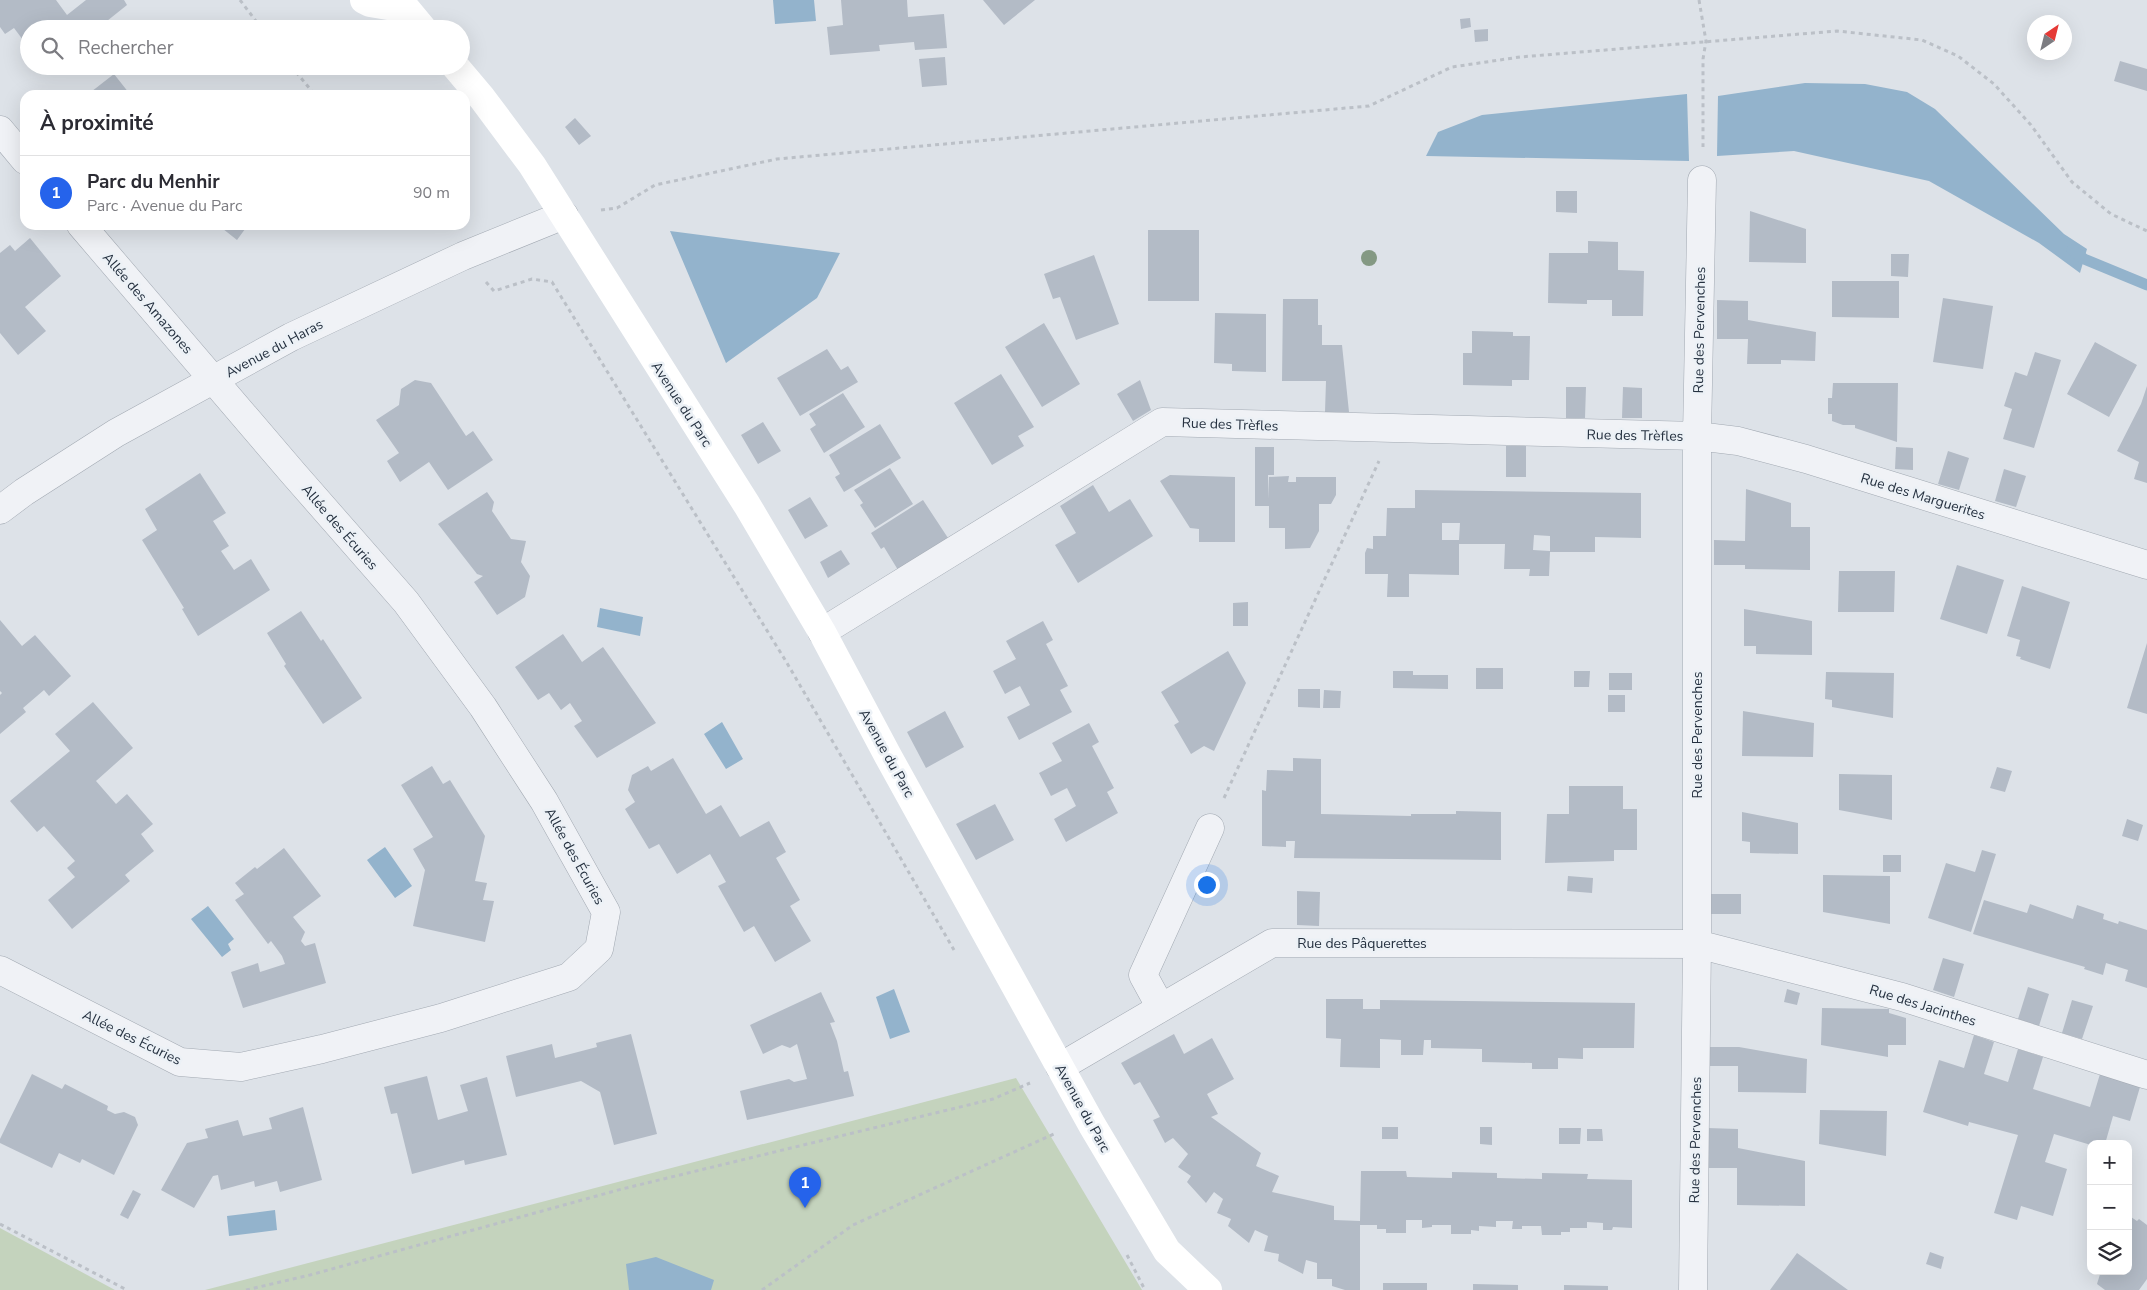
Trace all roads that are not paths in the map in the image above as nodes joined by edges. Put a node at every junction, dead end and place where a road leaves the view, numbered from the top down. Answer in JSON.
{"nodes":[{"id":1,"x":364,"y":0,"type":"edge"},
{"id":2,"x":409,"y":13,"type":"edge"},
{"id":3,"x":463,"y":75,"type":"edge"},
{"id":4,"x":0,"y":130,"type":"edge"},
{"id":5,"x":20,"y":154,"type":"edge"},
{"id":6,"x":1702,"y":180,"type":"road end"},
{"id":7,"x":564,"y":216,"type":"junction"},
{"id":8,"x":85,"y":230,"type":"edge"},
{"id":9,"x":215,"y":380,"type":"junction"},
{"id":10,"x":1697,"y":436,"type":"junction"},
{"id":11,"x":0,"y":510,"type":"edge"},
{"id":12,"x":2147,"y":565,"type":"edge"},
{"id":13,"x":822,"y":632,"type":"junction"},
{"id":14,"x":1210,"y":828,"type":"road end"},
{"id":15,"x":1697,"y":944,"type":"junction"},
{"id":16,"x":0,"y":970,"type":"edge"},
{"id":17,"x":1162,"y":1008,"type":"junction"},
{"id":18,"x":1060,"y":1067,"type":"junction"},
{"id":19,"x":2147,"y":1075,"type":"edge"},
{"id":20,"x":1208,"y":1290,"type":"edge"},
{"id":21,"x":1694,"y":1290,"type":"edge"}],
"edges":[{"from":1,"to":2,"type":"street"},
{"from":3,"to":7,"type":"street","name":"Avenue du Parc"},
{"from":4,"to":5,"type":"street"},
{"from":6,"to":10,"type":"street","name":"Rue des Pervenches"},
{"from":7,"to":9,"type":"street","name":"Avenue du Haras"},
{"from":7,"to":13,"type":"street","name":"Avenue du Parc"},
{"from":8,"to":9,"type":"street","name":"Allée des Amazones"},
{"from":9,"to":11,"type":"street","name":"Avenue du Haras"},
{"from":9,"to":16,"type":"street","name":"Allée des Écuries"},
{"from":10,"to":12,"type":"street","name":"Rue des Marguerites"},
{"from":10,"to":13,"type":"street","name":"Rue des Trèfles"},
{"from":10,"to":15,"type":"street","name":"Rue des Pervenches"},
{"from":13,"to":18,"type":"street","name":"Avenue du Parc"},
{"from":14,"to":17,"type":"street"},
{"from":15,"to":17,"type":"street","name":"Rue des Pâquerettes"},
{"from":15,"to":19,"type":"street","name":"Rue des Jacinthes"},
{"from":15,"to":21,"type":"street","name":"Rue des Pervenches"},
{"from":17,"to":18,"type":"street","name":"Rue des Pâquerettes"},
{"from":18,"to":20,"type":"street","name":"Avenue du Parc"}]}
